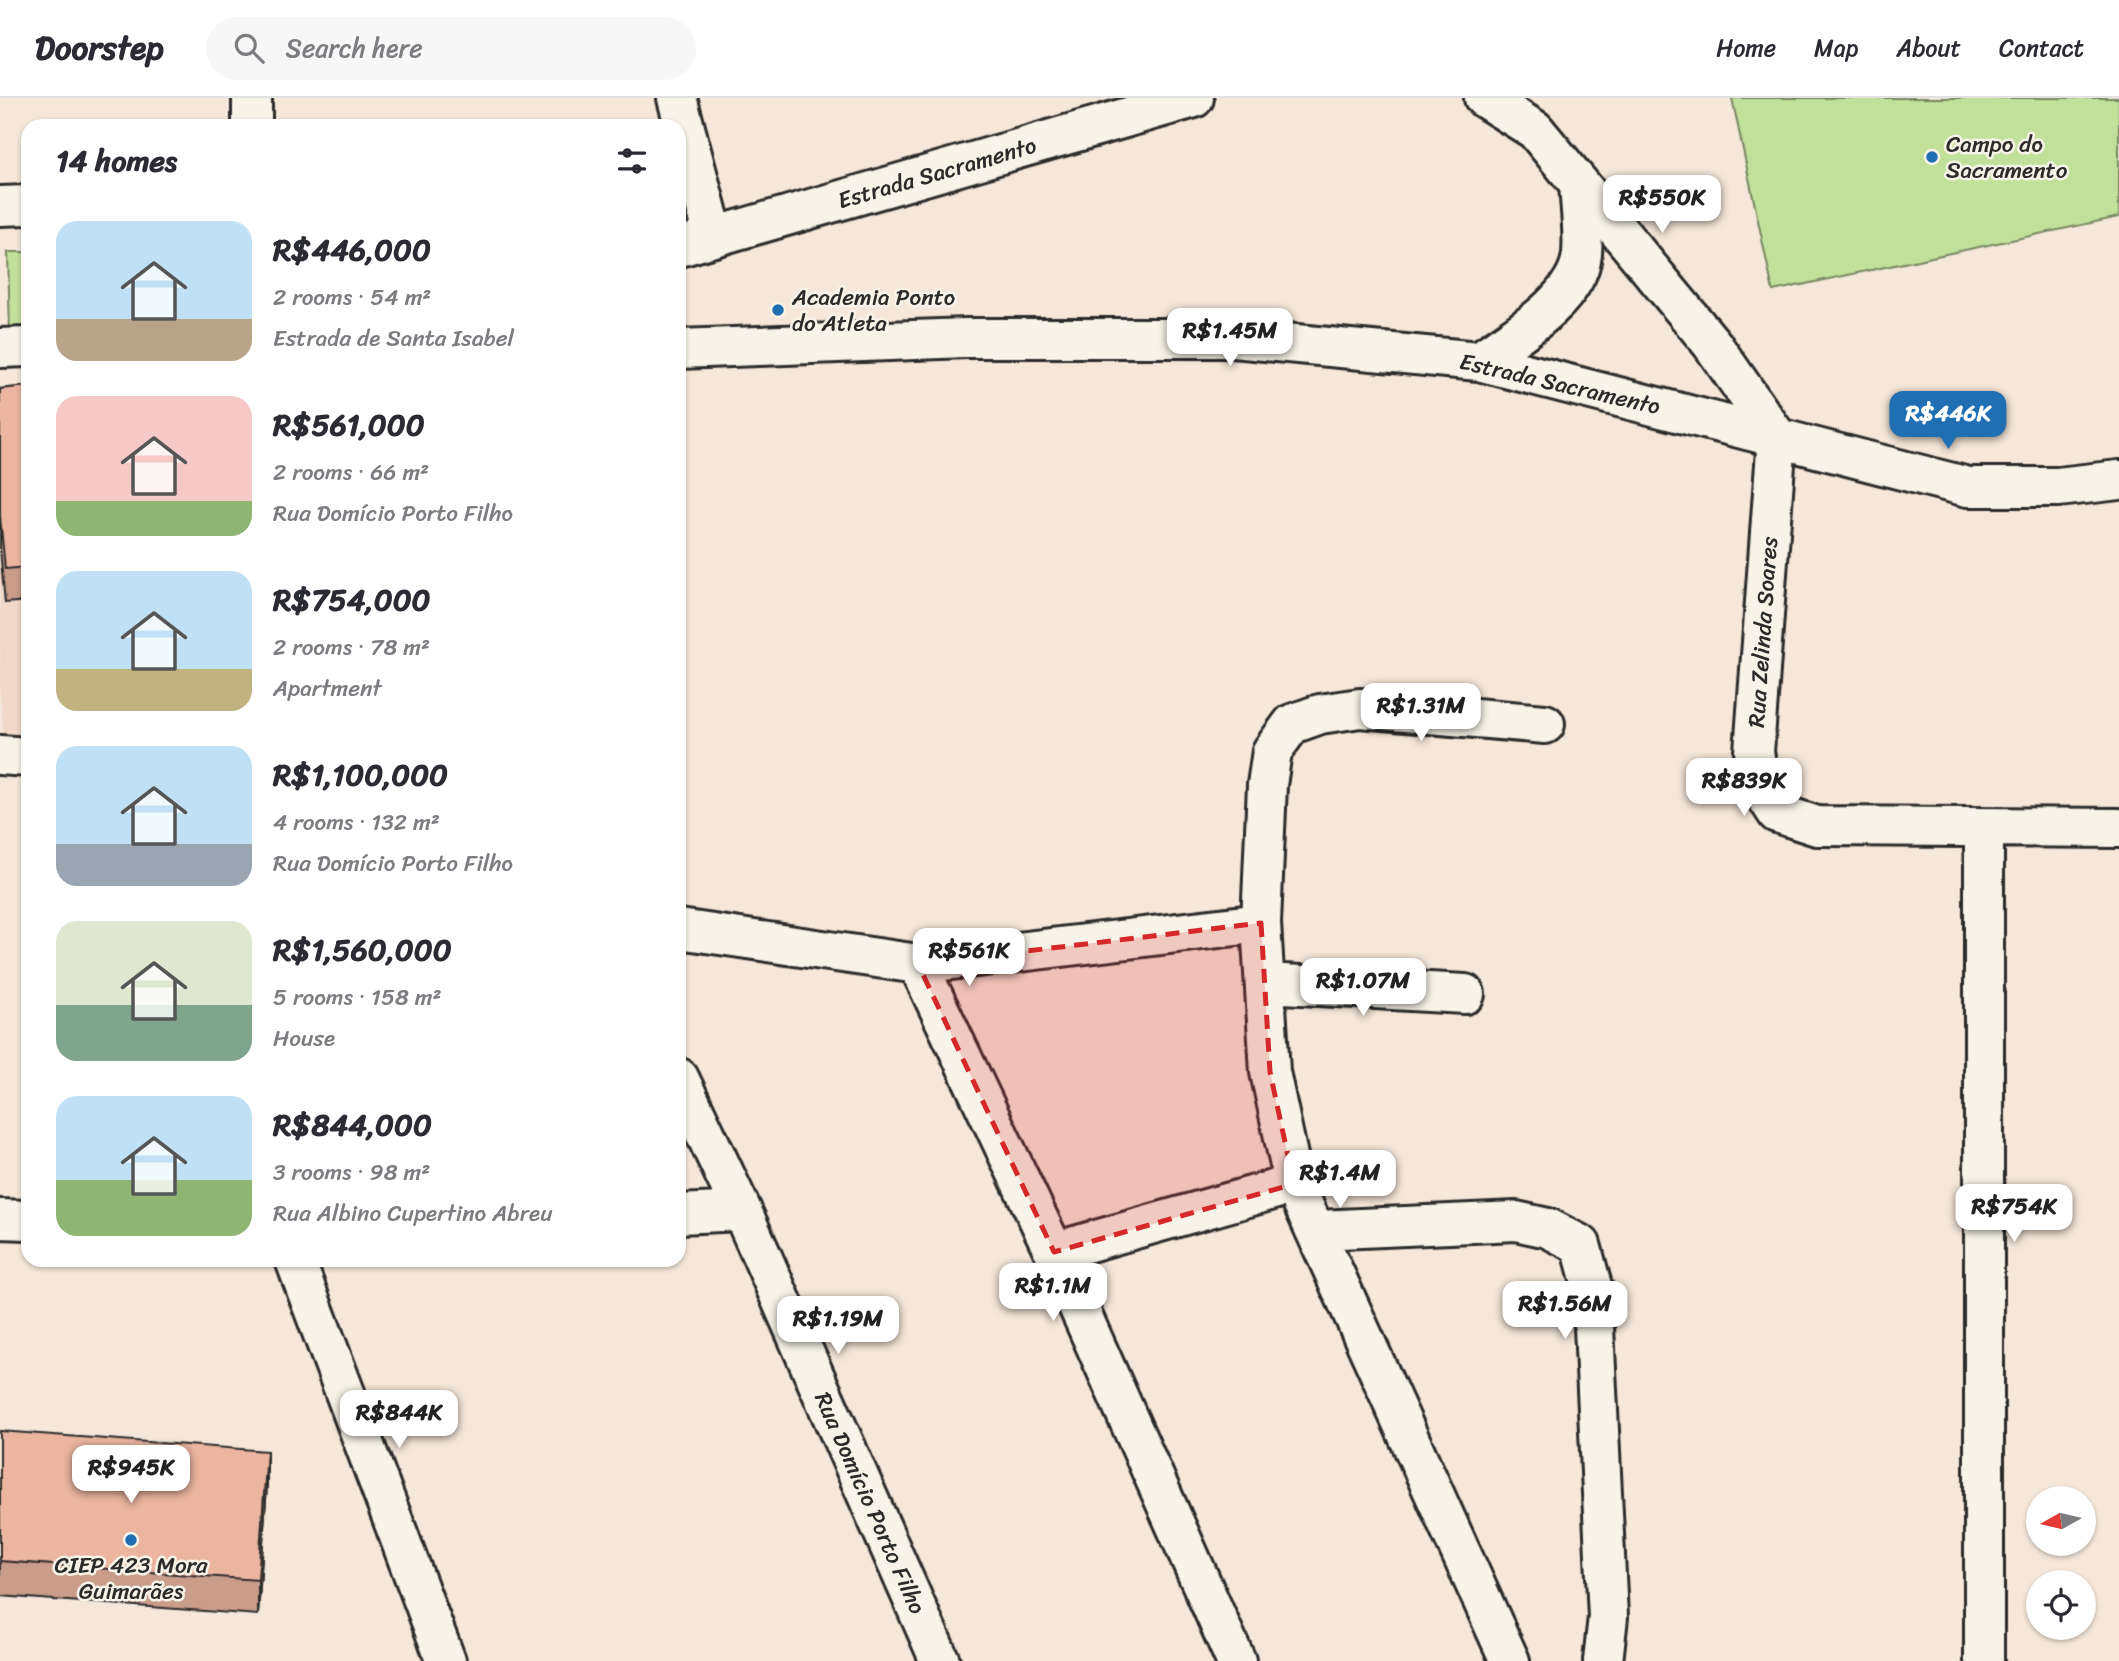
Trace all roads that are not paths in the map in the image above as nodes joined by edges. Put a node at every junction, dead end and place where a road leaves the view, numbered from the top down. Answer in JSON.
{"nodes":[{"id":1,"x":252,"y":98,"type":"edge"},
{"id":2,"x":677,"y":98,"type":"edge"},
{"id":3,"x":1194,"y":98,"type":"edge"},
{"id":4,"x":1485,"y":98,"type":"edge"},
{"id":5,"x":252,"y":119,"type":"edge"},
{"id":6,"x":680,"y":119,"type":"edge"},
{"id":7,"x":686,"y":166,"type":"edge"},
{"id":8,"x":1579,"y":183,"type":"junction"},
{"id":9,"x":21,"y":205,"type":"edge"},
{"id":10,"x":0,"y":206,"type":"edge"},
{"id":11,"x":696,"y":242,"type":"edge"},
{"id":12,"x":21,"y":347,"type":"edge"},
{"id":13,"x":0,"y":348,"type":"edge"},
{"id":14,"x":686,"y":349,"type":"edge"},
{"id":15,"x":1479,"y":361,"type":"junction"},
{"id":16,"x":1777,"y":437,"type":"junction"},
{"id":17,"x":2119,"y":480,"type":"edge"},
{"id":18,"x":1545,"y":724,"type":"dead end"},
{"id":19,"x":0,"y":755,"type":"edge"},
{"id":20,"x":21,"y":756,"type":"edge"},
{"id":21,"x":1984,"y":828,"type":"junction"},
{"id":22,"x":2119,"y":828,"type":"edge"},
{"id":23,"x":1261,"y":923,"type":"junction"},
{"id":24,"x":686,"y":930,"type":"edge"},
{"id":25,"x":918,"y":964,"type":"junction"},
{"id":26,"x":1265,"y":983,"type":"junction"},
{"id":27,"x":1465,"y":994,"type":"dead end"},
{"id":28,"x":686,"y":1093,"type":"edge"},
{"id":29,"x":1294,"y":1184,"type":"junction"},
{"id":30,"x":742,"y":1211,"type":"junction"},
{"id":31,"x":686,"y":1214,"type":"edge"},
{"id":32,"x":0,"y":1219,"type":"edge"},
{"id":33,"x":21,"y":1220,"type":"edge"},
{"id":34,"x":1317,"y":1230,"type":"junction"},
{"id":35,"x":1054,"y":1252,"type":"junction"},
{"id":36,"x":298,"y":1267,"type":"edge"},
{"id":37,"x":446,"y":1661,"type":"edge"},
{"id":38,"x":940,"y":1661,"type":"edge"},
{"id":39,"x":1236,"y":1661,"type":"edge"},
{"id":40,"x":1510,"y":1661,"type":"edge"},
{"id":41,"x":1603,"y":1661,"type":"edge"},
{"id":42,"x":1984,"y":1661,"type":"edge"}],
"edges":[{"from":1,"to":5,"type":"street"},
{"from":2,"to":6,"type":"street"},
{"from":3,"to":11,"type":"street","name":"Estrada Sacramento"},
{"from":4,"to":8,"type":"street"},
{"from":7,"to":11,"type":"street"},
{"from":8,"to":15,"type":"street"},
{"from":8,"to":16,"type":"street"},
{"from":9,"to":10,"type":"street"},
{"from":12,"to":13,"type":"street"},
{"from":14,"to":15,"type":"street","name":"Estrada Sacramento"},
{"from":15,"to":16,"type":"street","name":"Estrada Sacramento"},
{"from":16,"to":17,"type":"street","name":"Estrada Sacramento"},
{"from":16,"to":21,"type":"street","name":"Rua Zelinda Soares"},
{"from":18,"to":23,"type":"street"},
{"from":19,"to":20,"type":"street"},
{"from":21,"to":22,"type":"street","name":"Rua Zelinda Soares"},
{"from":21,"to":42,"type":"street"},
{"from":23,"to":25,"type":"street"},
{"from":23,"to":26,"type":"street"},
{"from":24,"to":25,"type":"street"},
{"from":25,"to":35,"type":"street"},
{"from":26,"to":27,"type":"street"},
{"from":26,"to":29,"type":"street"},
{"from":28,"to":30,"type":"street","name":"Rua Domício Porto Filho"},
{"from":29,"to":34,"type":"street"},
{"from":29,"to":35,"type":"street"},
{"from":30,"to":31,"type":"street"},
{"from":30,"to":38,"type":"street","name":"Rua Domício Porto Filho"},
{"from":32,"to":33,"type":"street"},
{"from":34,"to":40,"type":"street"},
{"from":34,"to":41,"type":"street"},
{"from":35,"to":39,"type":"street"},
{"from":36,"to":37,"type":"street"}]}
